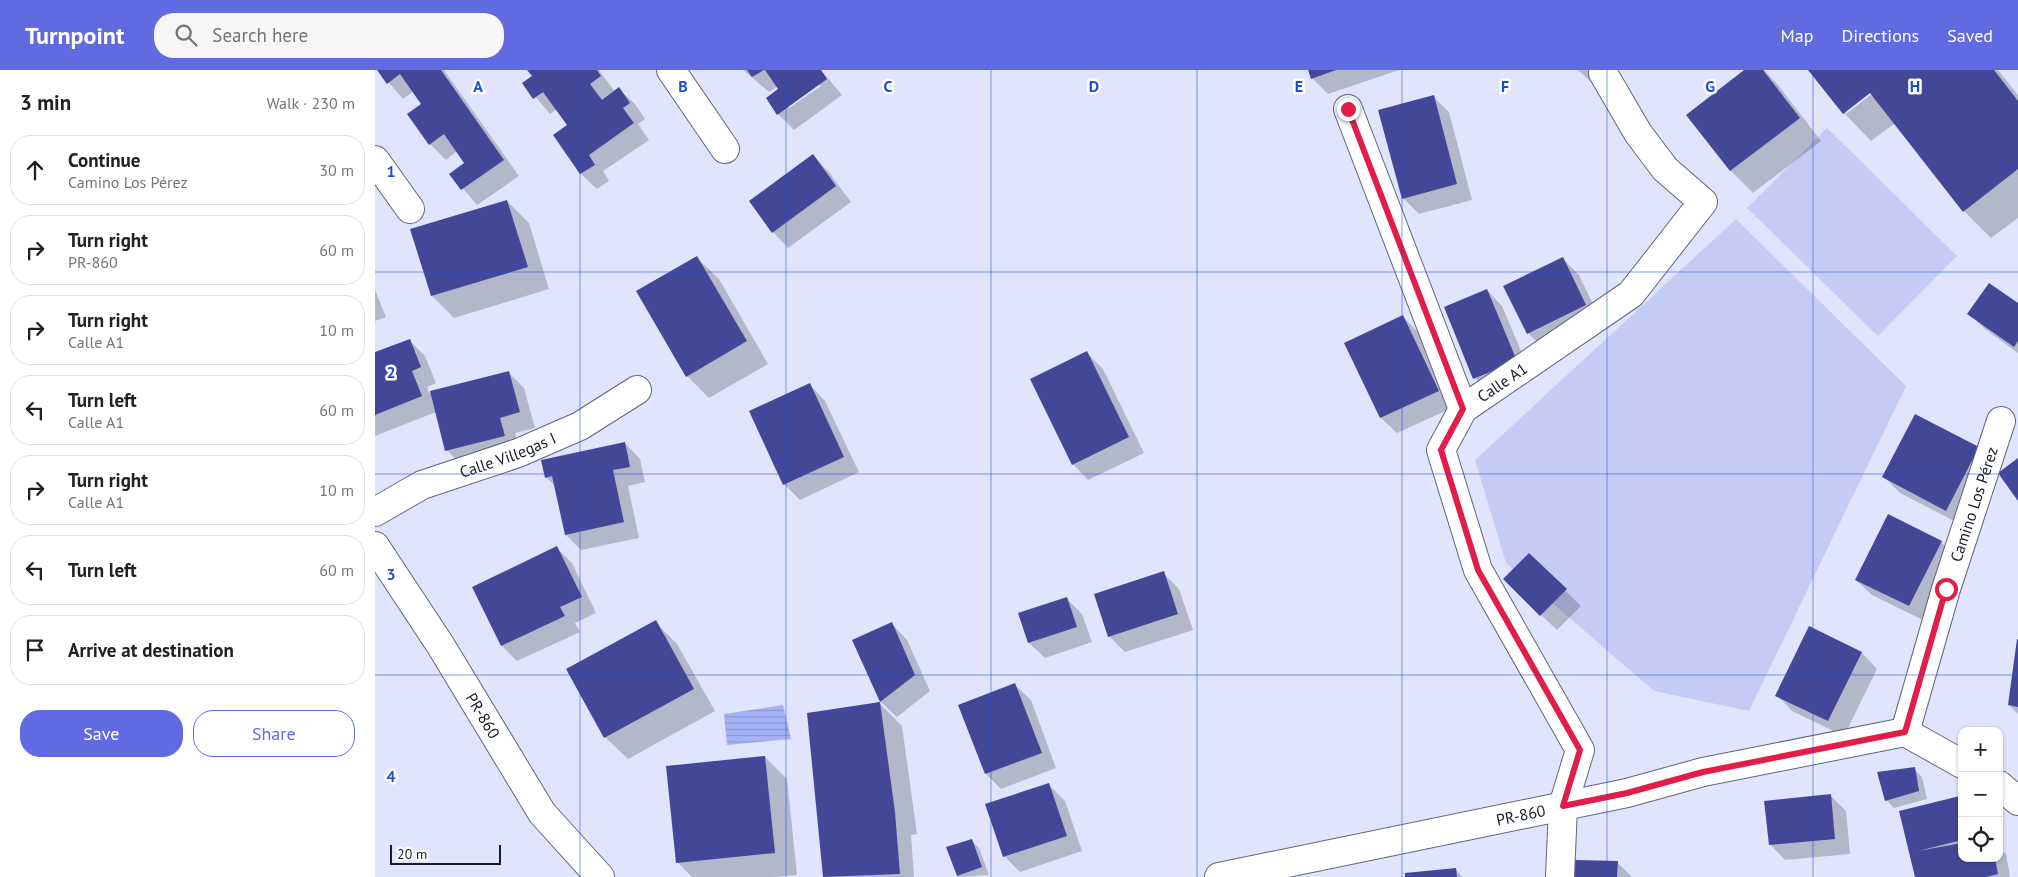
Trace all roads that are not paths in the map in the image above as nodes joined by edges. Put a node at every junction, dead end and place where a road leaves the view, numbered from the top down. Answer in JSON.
{"nodes":[{"id":1,"x":671,"y":70,"type":"edge"},
{"id":2,"x":1603,"y":73,"type":"dead end"},
{"id":3,"x":1348,"y":109,"type":"dead end"},
{"id":4,"x":725,"y":149,"type":"dead end"},
{"id":5,"x":375,"y":160,"type":"edge"},
{"id":6,"x":410,"y":209,"type":"dead end"},
{"id":7,"x":637,"y":390,"type":"dead end"},
{"id":8,"x":1463,"y":409,"type":"junction"},
{"id":9,"x":2001,"y":421,"type":"dead end"},
{"id":10,"x":375,"y":512,"type":"edge"},
{"id":11,"x":375,"y":546,"type":"edge"},
{"id":12,"x":1905,"y":732,"type":"junction"},
{"id":13,"x":1958,"y":762,"type":"edge"},
{"id":14,"x":2003,"y":788,"type":"edge"},
{"id":15,"x":2018,"y":801,"type":"edge"},
{"id":16,"x":1563,"y":806,"type":"junction"},
{"id":17,"x":600,"y":877,"type":"edge"},
{"id":18,"x":1219,"y":877,"type":"edge"},
{"id":19,"x":1560,"y":877,"type":"edge"}],
"edges":[{"from":1,"to":4,"type":"street"},
{"from":2,"to":8,"type":"street","name":"Calle A1"},
{"from":3,"to":8,"type":"street"},
{"from":5,"to":6,"type":"street"},
{"from":7,"to":10,"type":"street","name":"Calle Villegas I"},
{"from":8,"to":16,"type":"street","name":"Calle A1"},
{"from":9,"to":12,"type":"street","name":"Camino Los Pérez"},
{"from":11,"to":17,"type":"street","name":"PR-860","number":"PR-860"},
{"from":12,"to":13,"type":"street"},
{"from":12,"to":16,"type":"street","name":"PR-860","number":"PR-860"},
{"from":14,"to":15,"type":"street"},
{"from":16,"to":18,"type":"street","name":"PR-860","number":"PR-860"},
{"from":16,"to":19,"type":"street","name":"Calle A1"}]}
